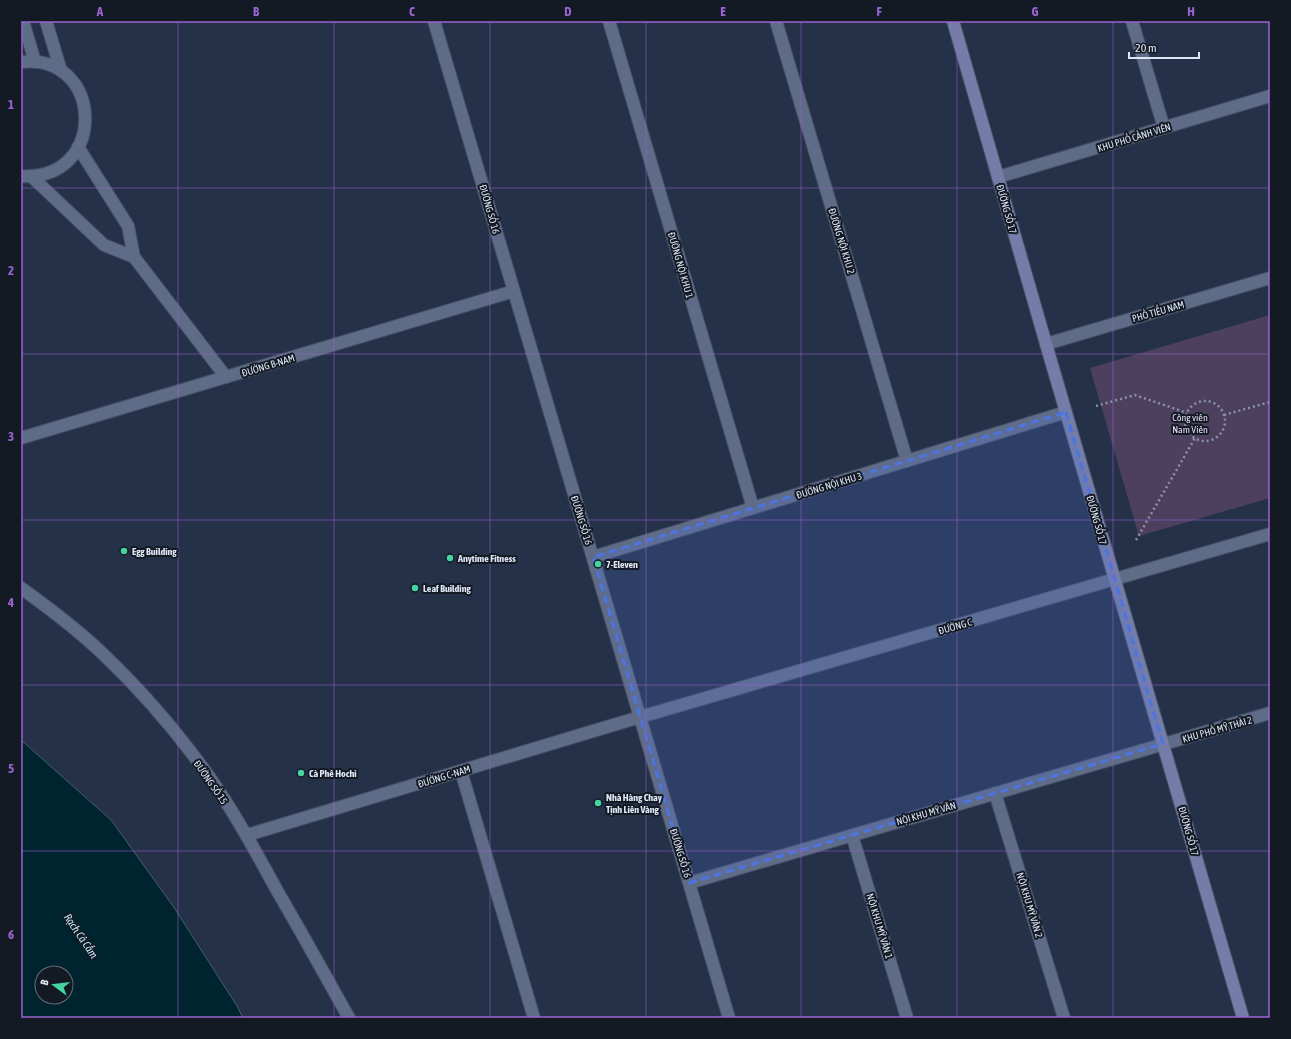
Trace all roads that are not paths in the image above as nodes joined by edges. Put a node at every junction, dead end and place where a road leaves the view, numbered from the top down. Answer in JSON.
{"nodes":[{"id":1,"x":23,"y":21,"type":"edge"},
{"id":2,"x":46,"y":21,"type":"edge"},
{"id":3,"x":434,"y":21,"type":"edge"},
{"id":4,"x":609,"y":21,"type":"edge"},
{"id":5,"x":776,"y":21,"type":"edge"},
{"id":6,"x":953,"y":21,"type":"edge"},
{"id":7,"x":1132,"y":21,"type":"edge"},
{"id":8,"x":21,"y":62,"type":"edge"},
{"id":9,"x":35,"y":62,"type":"junction"},
{"id":10,"x":62,"y":72,"type":"junction"},
{"id":11,"x":1270,"y":96,"type":"edge"},
{"id":12,"x":1164,"y":128,"type":"junction"},
{"id":13,"x":78,"y":148,"type":"junction"},
{"id":14,"x":26,"y":176,"type":"edge"},
{"id":15,"x":998,"y":177,"type":"junction"},
{"id":16,"x":134,"y":257,"type":"junction"},
{"id":17,"x":1270,"y":278,"type":"edge"},
{"id":18,"x":514,"y":291,"type":"junction"},
{"id":19,"x":1046,"y":344,"type":"junction"},
{"id":20,"x":226,"y":377,"type":"junction"},
{"id":21,"x":1066,"y":412,"type":"junction"},
{"id":22,"x":21,"y":438,"type":"edge"},
{"id":23,"x":907,"y":461,"type":"junction"},
{"id":24,"x":753,"y":508,"type":"junction"},
{"id":25,"x":1270,"y":534,"type":"edge"},
{"id":26,"x":593,"y":557,"type":"junction"},
{"id":27,"x":1115,"y":579,"type":"junction"},
{"id":28,"x":21,"y":588,"type":"edge"},
{"id":29,"x":1270,"y":713,"type":"edge"},
{"id":30,"x":640,"y":717,"type":"junction"},
{"id":31,"x":1163,"y":744,"type":"junction"},
{"id":32,"x":461,"y":771,"type":"junction"},
{"id":33,"x":995,"y":793,"type":"junction"},
{"id":34,"x":247,"y":835,"type":"junction"},
{"id":35,"x":852,"y":835,"type":"junction"},
{"id":36,"x":689,"y":883,"type":"junction"},
{"id":37,"x":349,"y":1018,"type":"edge"},
{"id":38,"x":534,"y":1018,"type":"edge"},
{"id":39,"x":729,"y":1018,"type":"edge"},
{"id":40,"x":907,"y":1018,"type":"edge"},
{"id":41,"x":1064,"y":1018,"type":"edge"},
{"id":42,"x":1243,"y":1018,"type":"edge"}],
"edges":[{"from":1,"to":9,"type":"street"},
{"from":2,"to":10,"type":"street"},
{"from":3,"to":18,"type":"street","name":"ĐƯỜNG SỐ 16"},
{"from":4,"to":24,"type":"street","name":"ĐƯỜNG NỘI KHU 1"},
{"from":5,"to":23,"type":"street","name":"ĐƯỜNG NỘI KHU 2"},
{"from":6,"to":15,"type":"street","name":"ĐƯỜNG SỐ 17"},
{"from":7,"to":12,"type":"street"},
{"from":8,"to":9,"type":"street"},
{"from":9,"to":10,"type":"street"},
{"from":10,"to":13,"type":"street"},
{"from":11,"to":12,"type":"street","name":"KHU PHỐ CẢNH VIÊN"},
{"from":12,"to":15,"type":"street","name":"KHU PHỐ CẢNH VIÊN"},
{"from":13,"to":14,"type":"street"},
{"from":13,"to":16,"type":"street"},
{"from":14,"to":16,"type":"street"},
{"from":15,"to":19,"type":"street","name":"ĐƯỜNG SỐ 17"},
{"from":16,"to":20,"type":"street"},
{"from":17,"to":19,"type":"street","name":"PHỐ TIỂU NAM"},
{"from":18,"to":20,"type":"street","name":"ĐƯỜNG B-NAM"},
{"from":18,"to":26,"type":"street","name":"ĐƯỜNG SỐ 16"},
{"from":19,"to":21,"type":"street","name":"ĐƯỜNG SỐ 17"},
{"from":20,"to":22,"type":"street","name":"ĐƯỜNG B-NAM"},
{"from":21,"to":23,"type":"street","name":"ĐƯỜNG NỘI KHU 3"},
{"from":21,"to":27,"type":"street","name":"ĐƯỜNG SỐ 17"},
{"from":23,"to":24,"type":"street","name":"ĐƯỜNG NỘI KHU 3"},
{"from":24,"to":26,"type":"street","name":"ĐƯỜNG NỘI KHU 3"},
{"from":25,"to":27,"type":"street","name":"ĐƯỜNG C"},
{"from":26,"to":30,"type":"street","name":"ĐƯỜNG SỐ 16"},
{"from":27,"to":30,"type":"street","name":"ĐƯỜNG C"},
{"from":27,"to":31,"type":"street","name":"ĐƯỜNG SỐ 17"},
{"from":28,"to":34,"type":"street","name":"ĐƯỜNG SỐ 15"},
{"from":29,"to":31,"type":"street","name":"KHU PHỐ MỸ THÁI 2"},
{"from":30,"to":32,"type":"street","name":"ĐƯỜNG C-NAM"},
{"from":30,"to":36,"type":"street","name":"ĐƯỜNG SỐ 16"},
{"from":31,"to":33,"type":"street","name":"NỘI KHU MỸ VĂN"},
{"from":31,"to":42,"type":"street","name":"ĐƯỜNG SỐ 17"},
{"from":32,"to":34,"type":"street","name":"ĐƯỜNG C-NAM"},
{"from":32,"to":38,"type":"street"},
{"from":33,"to":35,"type":"street","name":"NỘI KHU MỸ VĂN"},
{"from":33,"to":41,"type":"street","name":"NỘI KHU MỸ VĂN 2"},
{"from":34,"to":37,"type":"street","name":"ĐƯỜNG SỐ 15"},
{"from":35,"to":36,"type":"street","name":"NỘI KHU MỸ VĂN"},
{"from":35,"to":40,"type":"street","name":"NỘI KHU MỸ VĂN 1"},
{"from":36,"to":39,"type":"street","name":"ĐƯỜNG SỐ 16"}]}
